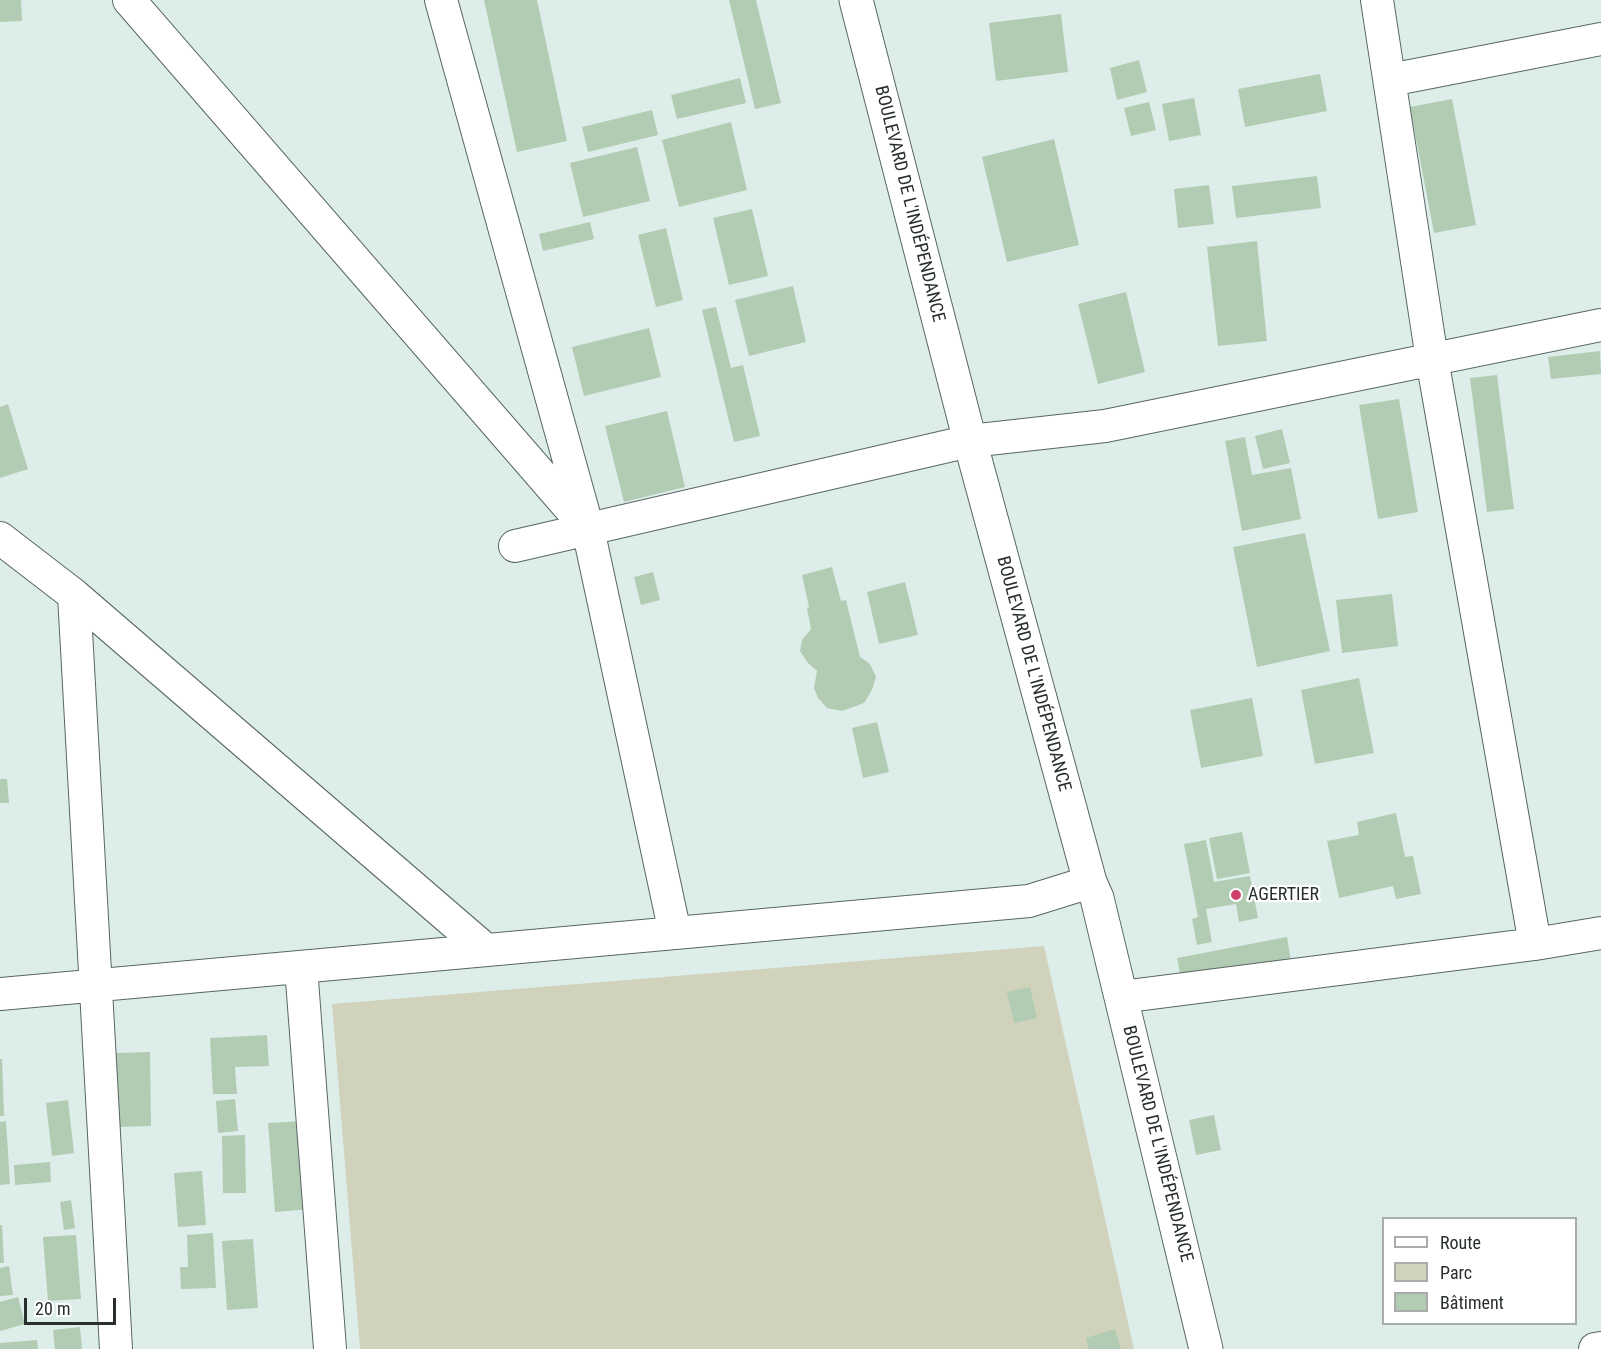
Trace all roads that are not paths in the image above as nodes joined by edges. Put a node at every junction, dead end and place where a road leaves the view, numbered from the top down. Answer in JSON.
{"nodes":[{"id":1,"x":129,"y":0,"type":"edge"},
{"id":2,"x":441,"y":0,"type":"edge"},
{"id":3,"x":856,"y":0,"type":"edge"},
{"id":4,"x":1377,"y":0,"type":"edge"},
{"id":5,"x":1601,"y":39,"type":"edge"},
{"id":6,"x":1390,"y":80,"type":"junction"},
{"id":7,"x":1601,"y":325,"type":"edge"},
{"id":8,"x":1432,"y":359,"type":"junction"},
{"id":9,"x":970,"y":441,"type":"junction"},
{"id":10,"x":588,"y":529,"type":"junction"},
{"id":11,"x":0,"y":538,"type":"edge"},
{"id":12,"x":515,"y":546,"type":"dead end"},
{"id":13,"x":74,"y":595,"type":"junction"},
{"id":14,"x":1090,"y":882,"type":"junction"},
{"id":15,"x":675,"y":933,"type":"junction"},
{"id":16,"x":1601,"y":933,"type":"edge"},
{"id":17,"x":1535,"y":944,"type":"junction"},
{"id":18,"x":486,"y":950,"type":"junction"},
{"id":19,"x":301,"y":967,"type":"junction"},
{"id":20,"x":97,"y":985,"type":"junction"},
{"id":21,"x":0,"y":994,"type":"edge"},
{"id":22,"x":1121,"y":997,"type":"junction"},
{"id":23,"x":1601,"y":1348,"type":"edge"},
{"id":24,"x":116,"y":1349,"type":"edge"},
{"id":25,"x":330,"y":1349,"type":"edge"},
{"id":26,"x":1206,"y":1349,"type":"edge"},
{"id":27,"x":1595,"y":1349,"type":"edge"}],
"edges":[{"from":1,"to":10,"type":"street"},
{"from":2,"to":10,"type":"street"},
{"from":3,"to":9,"type":"highway","name":"BOULEVARD DE L'INDÉPENDANCE"},
{"from":4,"to":6,"type":"street"},
{"from":5,"to":6,"type":"street"},
{"from":6,"to":8,"type":"street"},
{"from":7,"to":8,"type":"street"},
{"from":8,"to":9,"type":"street"},
{"from":8,"to":17,"type":"street"},
{"from":9,"to":10,"type":"street"},
{"from":9,"to":14,"type":"highway","name":"BOULEVARD DE L'INDÉPENDANCE"},
{"from":10,"to":12,"type":"street"},
{"from":10,"to":15,"type":"street"},
{"from":11,"to":13,"type":"street"},
{"from":13,"to":18,"type":"street"},
{"from":13,"to":20,"type":"street"},
{"from":14,"to":15,"type":"street"},
{"from":14,"to":22,"type":"highway","name":"BOULEVARD DE L'INDÉPENDANCE"},
{"from":15,"to":18,"type":"street"},
{"from":16,"to":17,"type":"street"},
{"from":17,"to":22,"type":"street"},
{"from":18,"to":19,"type":"street"},
{"from":19,"to":20,"type":"street"},
{"from":19,"to":25,"type":"street"},
{"from":20,"to":21,"type":"street"},
{"from":20,"to":24,"type":"street"},
{"from":22,"to":26,"type":"highway","name":"BOULEVARD DE L'INDÉPENDANCE"},
{"from":23,"to":27,"type":"street"}]}
